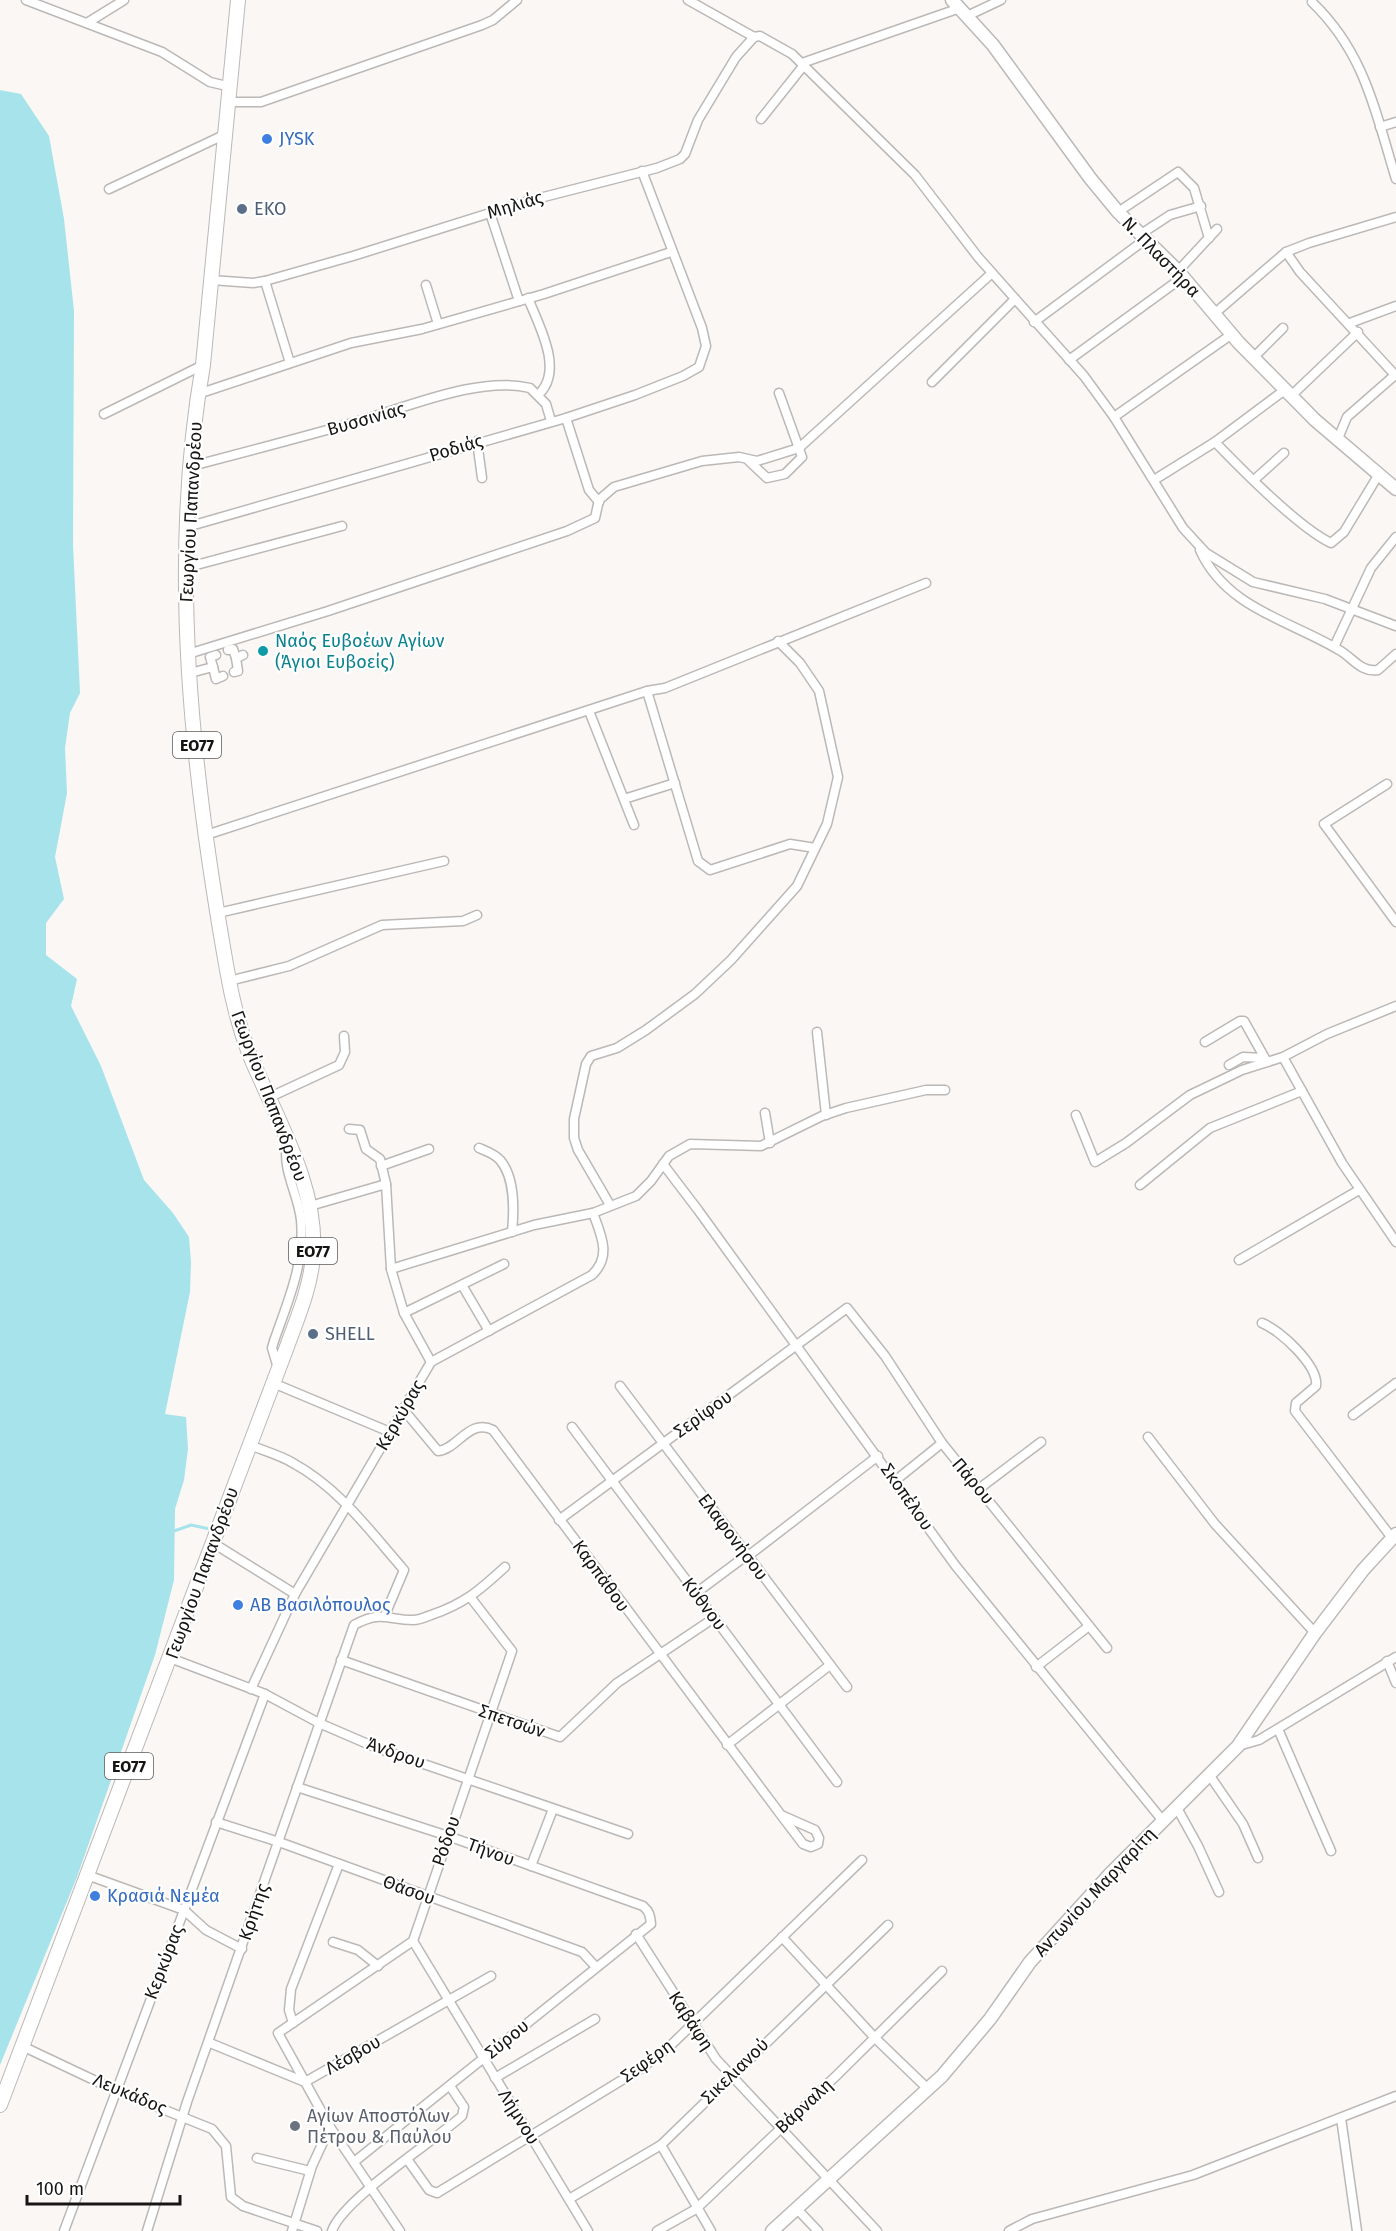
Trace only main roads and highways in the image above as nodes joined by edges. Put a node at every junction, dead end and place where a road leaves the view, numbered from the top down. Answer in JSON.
{"nodes":[{"id":1,"x":238,"y":0,"type":"edge"},
{"id":2,"x":0,"y":2105,"type":"edge"}],
"edges":[{"from":1,"to":2,"type":"main road","name":"Γεωργίου Παπανδρέου","number":"ΕΟ77"}]}
